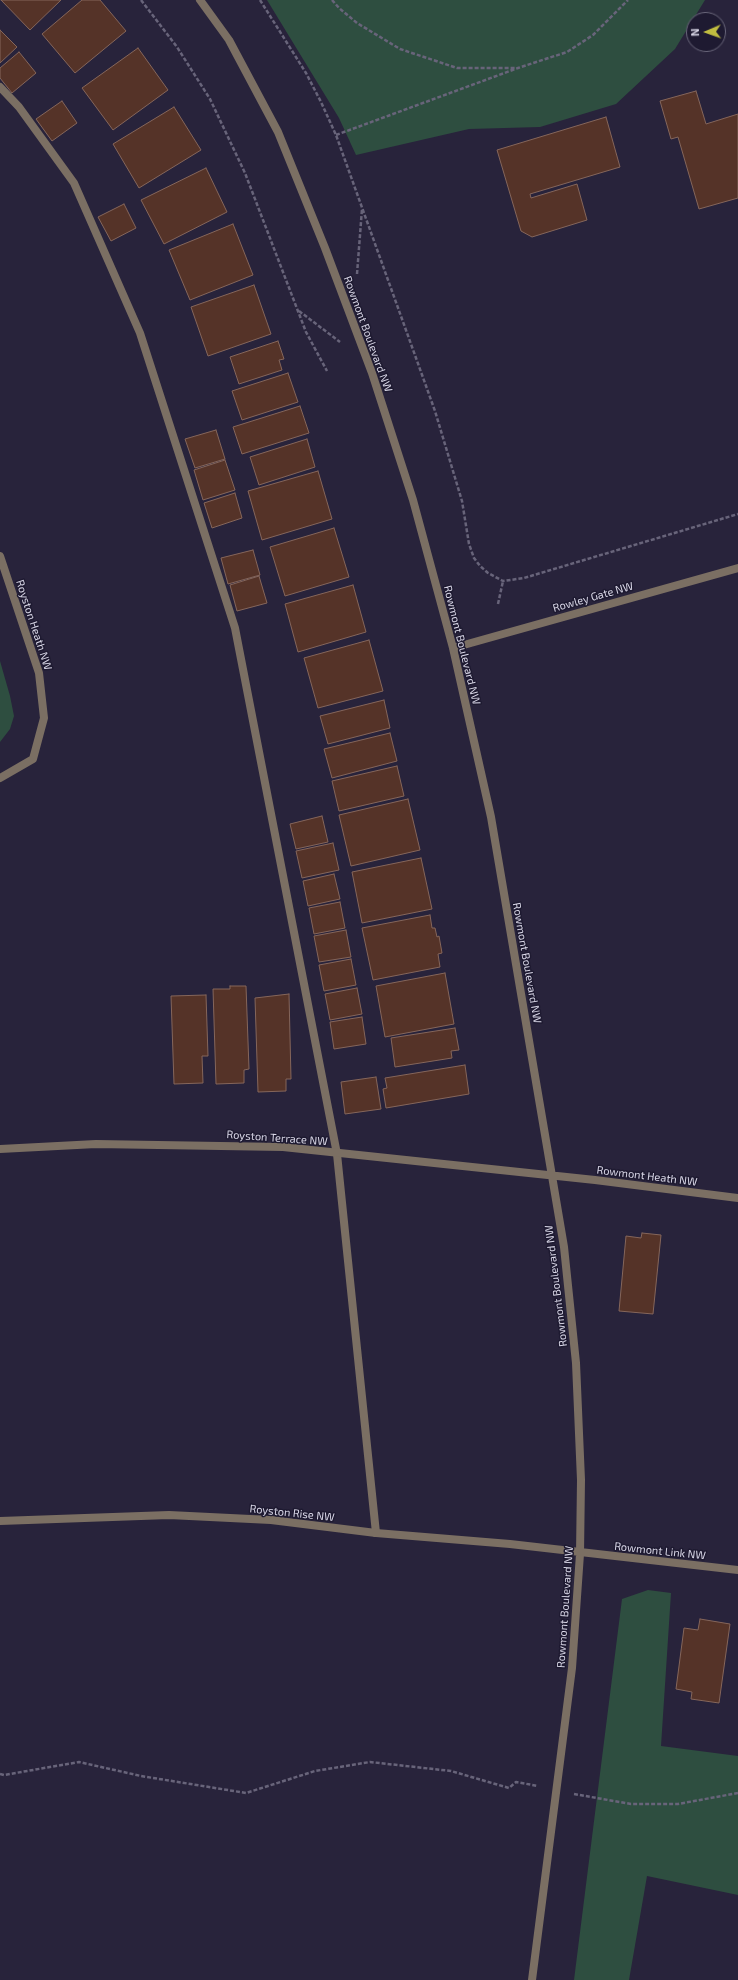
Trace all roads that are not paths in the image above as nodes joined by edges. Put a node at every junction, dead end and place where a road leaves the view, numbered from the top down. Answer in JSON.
{"nodes":[{"id":1,"x":200,"y":0,"type":"edge"},
{"id":2,"x":0,"y":87,"type":"edge"},
{"id":3,"x":0,"y":556,"type":"edge"},
{"id":4,"x":738,"y":568,"type":"edge"},
{"id":5,"x":453,"y":648,"type":"junction"},
{"id":6,"x":0,"y":778,"type":"edge"},
{"id":7,"x":0,"y":1149,"type":"edge"},
{"id":8,"x":337,"y":1154,"type":"junction"},
{"id":9,"x":552,"y":1176,"type":"junction"},
{"id":10,"x":738,"y":1198,"type":"edge"},
{"id":11,"x":0,"y":1521,"type":"edge"},
{"id":12,"x":376,"y":1533,"type":"junction"},
{"id":13,"x":580,"y":1554,"type":"junction"},
{"id":14,"x":738,"y":1570,"type":"edge"},
{"id":15,"x":532,"y":1980,"type":"edge"}],
"edges":[{"from":1,"to":5,"type":"street","name":"Rowmont Boulevard NW"},
{"from":2,"to":8,"type":"street"},
{"from":3,"to":6,"type":"street","name":"Royston Heath NW"},
{"from":4,"to":5,"type":"street","name":"Rowley Gate NW"},
{"from":5,"to":9,"type":"street","name":"Rowmont Boulevard NW"},
{"from":7,"to":8,"type":"street","name":"Royston Terrace NW"},
{"from":8,"to":9,"type":"street","name":"Royston Terrace NW"},
{"from":8,"to":12,"type":"street"},
{"from":9,"to":10,"type":"street","name":"Rowmont Heath NW"},
{"from":9,"to":13,"type":"street","name":"Rowmont Boulevard NW"},
{"from":11,"to":12,"type":"street","name":"Royston Rise NW"},
{"from":12,"to":13,"type":"street","name":"Royston Rise NW"},
{"from":13,"to":14,"type":"street","name":"Rowmont Link NW"},
{"from":13,"to":15,"type":"street","name":"Rowmont Boulevard NW"}]}
